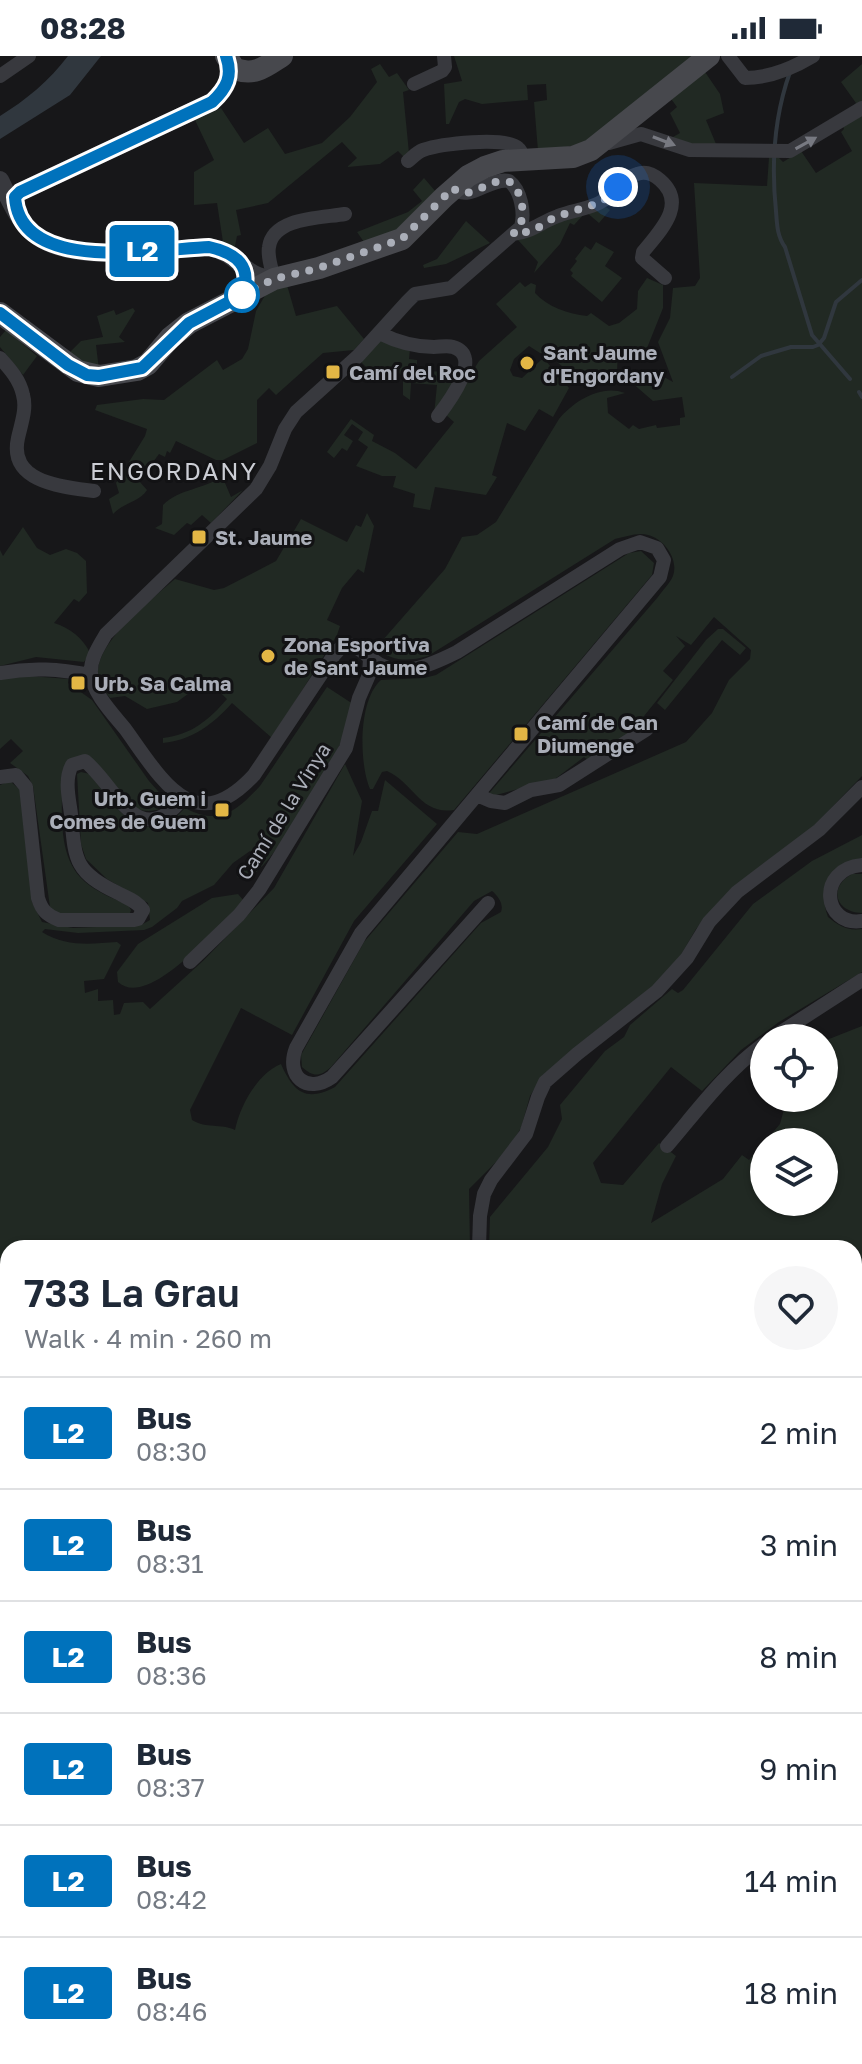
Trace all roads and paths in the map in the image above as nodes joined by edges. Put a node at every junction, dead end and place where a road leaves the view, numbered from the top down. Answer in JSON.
{"nodes":[{"id":1,"x":29,"y":56,"type":"edge"},
{"id":2,"x":444,"y":56,"type":"edge"},
{"id":3,"x":709,"y":56,"type":"edge"},
{"id":4,"x":728,"y":56,"type":"edge"},
{"id":5,"x":813,"y":56,"type":"edge"},
{"id":6,"x":227,"y":60,"type":"edge"},
{"id":7,"x":276,"y":60,"type":"edge"},
{"id":8,"x":0,"y":76,"type":"edge"},
{"id":9,"x":414,"y":84,"type":"dead end"},
{"id":10,"x":862,"y":108,"type":"edge"},
{"id":11,"x":591,"y":150,"type":"junction"},
{"id":12,"x":523,"y":159,"type":"junction"},
{"id":13,"x":408,"y":161,"type":"dead end"},
{"id":14,"x":0,"y":180,"type":"edge"},
{"id":15,"x":453,"y":188,"type":"junction"},
{"id":16,"x":16,"y":212,"type":"junction"},
{"id":17,"x":345,"y":214,"type":"dead end"},
{"id":18,"x":513,"y":234,"type":"junction"},
{"id":19,"x":244,"y":268,"type":"junction"},
{"id":20,"x":665,"y":278,"type":"dead end"},
{"id":21,"x":274,"y":279,"type":"junction"},
{"id":22,"x":242,"y":295,"type":"junction"},
{"id":23,"x":0,"y":313,"type":"edge"},
{"id":24,"x":379,"y":333,"type":"junction"},
{"id":25,"x":0,"y":358,"type":"edge"},
{"id":26,"x":438,"y":416,"type":"dead end"},
{"id":27,"x":94,"y":491,"type":"dead end"},
{"id":28,"x":370,"y":658,"type":"junction"},
{"id":29,"x":0,"y":673,"type":"edge"},
{"id":30,"x":91,"y":675,"type":"junction"},
{"id":31,"x":647,"y":729,"type":"dead end"},
{"id":32,"x":0,"y":777,"type":"edge"},
{"id":33,"x":862,"y":787,"type":"edge"},
{"id":34,"x":477,"y":795,"type":"junction"},
{"id":35,"x":183,"y":798,"type":"junction"},
{"id":36,"x":862,"y":865,"type":"edge"},
{"id":37,"x":488,"y":903,"type":"dead end"},
{"id":38,"x":862,"y":921,"type":"edge"},
{"id":39,"x":190,"y":962,"type":"dead end"},
{"id":40,"x":862,"y":980,"type":"edge"},
{"id":41,"x":794,"y":1024,"type":"edge"},
{"id":42,"x":750,"y":1054,"type":"edge"},
{"id":43,"x":667,"y":1146,"type":"dead end"},
{"id":44,"x":479,"y":1240,"type":"edge"}],
"edges":[{"from":1,"to":8,"type":"street"},
{"from":2,"to":9,"type":"street"},
{"from":3,"to":11,"type":"main road"},
{"from":4,"to":5,"type":"street"},
{"from":6,"to":7,"type":"main road"},
{"from":6,"to":16,"type":"street"},
{"from":11,"to":10,"type":"street","one_way":true},
{"from":11,"to":12,"type":"main road"},
{"from":12,"to":13,"type":"street"},
{"from":12,"to":15,"type":"main road"},
{"from":14,"to":16,"type":"street"},
{"from":15,"to":18,"type":"street"},
{"from":15,"to":21,"type":"main road"},
{"from":16,"to":19,"type":"street"},
{"from":17,"to":21,"type":"street"},
{"from":18,"to":20,"type":"street"},
{"from":18,"to":24,"type":"street"},
{"from":19,"to":21,"type":"street"},
{"from":19,"to":22,"type":"street"},
{"from":21,"to":22,"type":"main road"},
{"from":22,"to":23,"type":"main road"},
{"from":24,"to":26,"type":"street"},
{"from":24,"to":30,"type":"street"},
{"from":25,"to":27,"type":"street"},
{"from":28,"to":34,"type":"street"},
{"from":28,"to":35,"type":"street"},
{"from":28,"to":39,"type":"street","name":"Camí de la Vinya"},
{"from":29,"to":30,"type":"street"},
{"from":30,"to":35,"type":"street"},
{"from":31,"to":34,"type":"street"},
{"from":32,"to":35,"type":"street"},
{"from":33,"to":44,"type":"street"},
{"from":34,"to":37,"type":"street"},
{"from":36,"to":38,"type":"street"},
{"from":40,"to":41,"type":"street"},
{"from":42,"to":43,"type":"street"}]}
